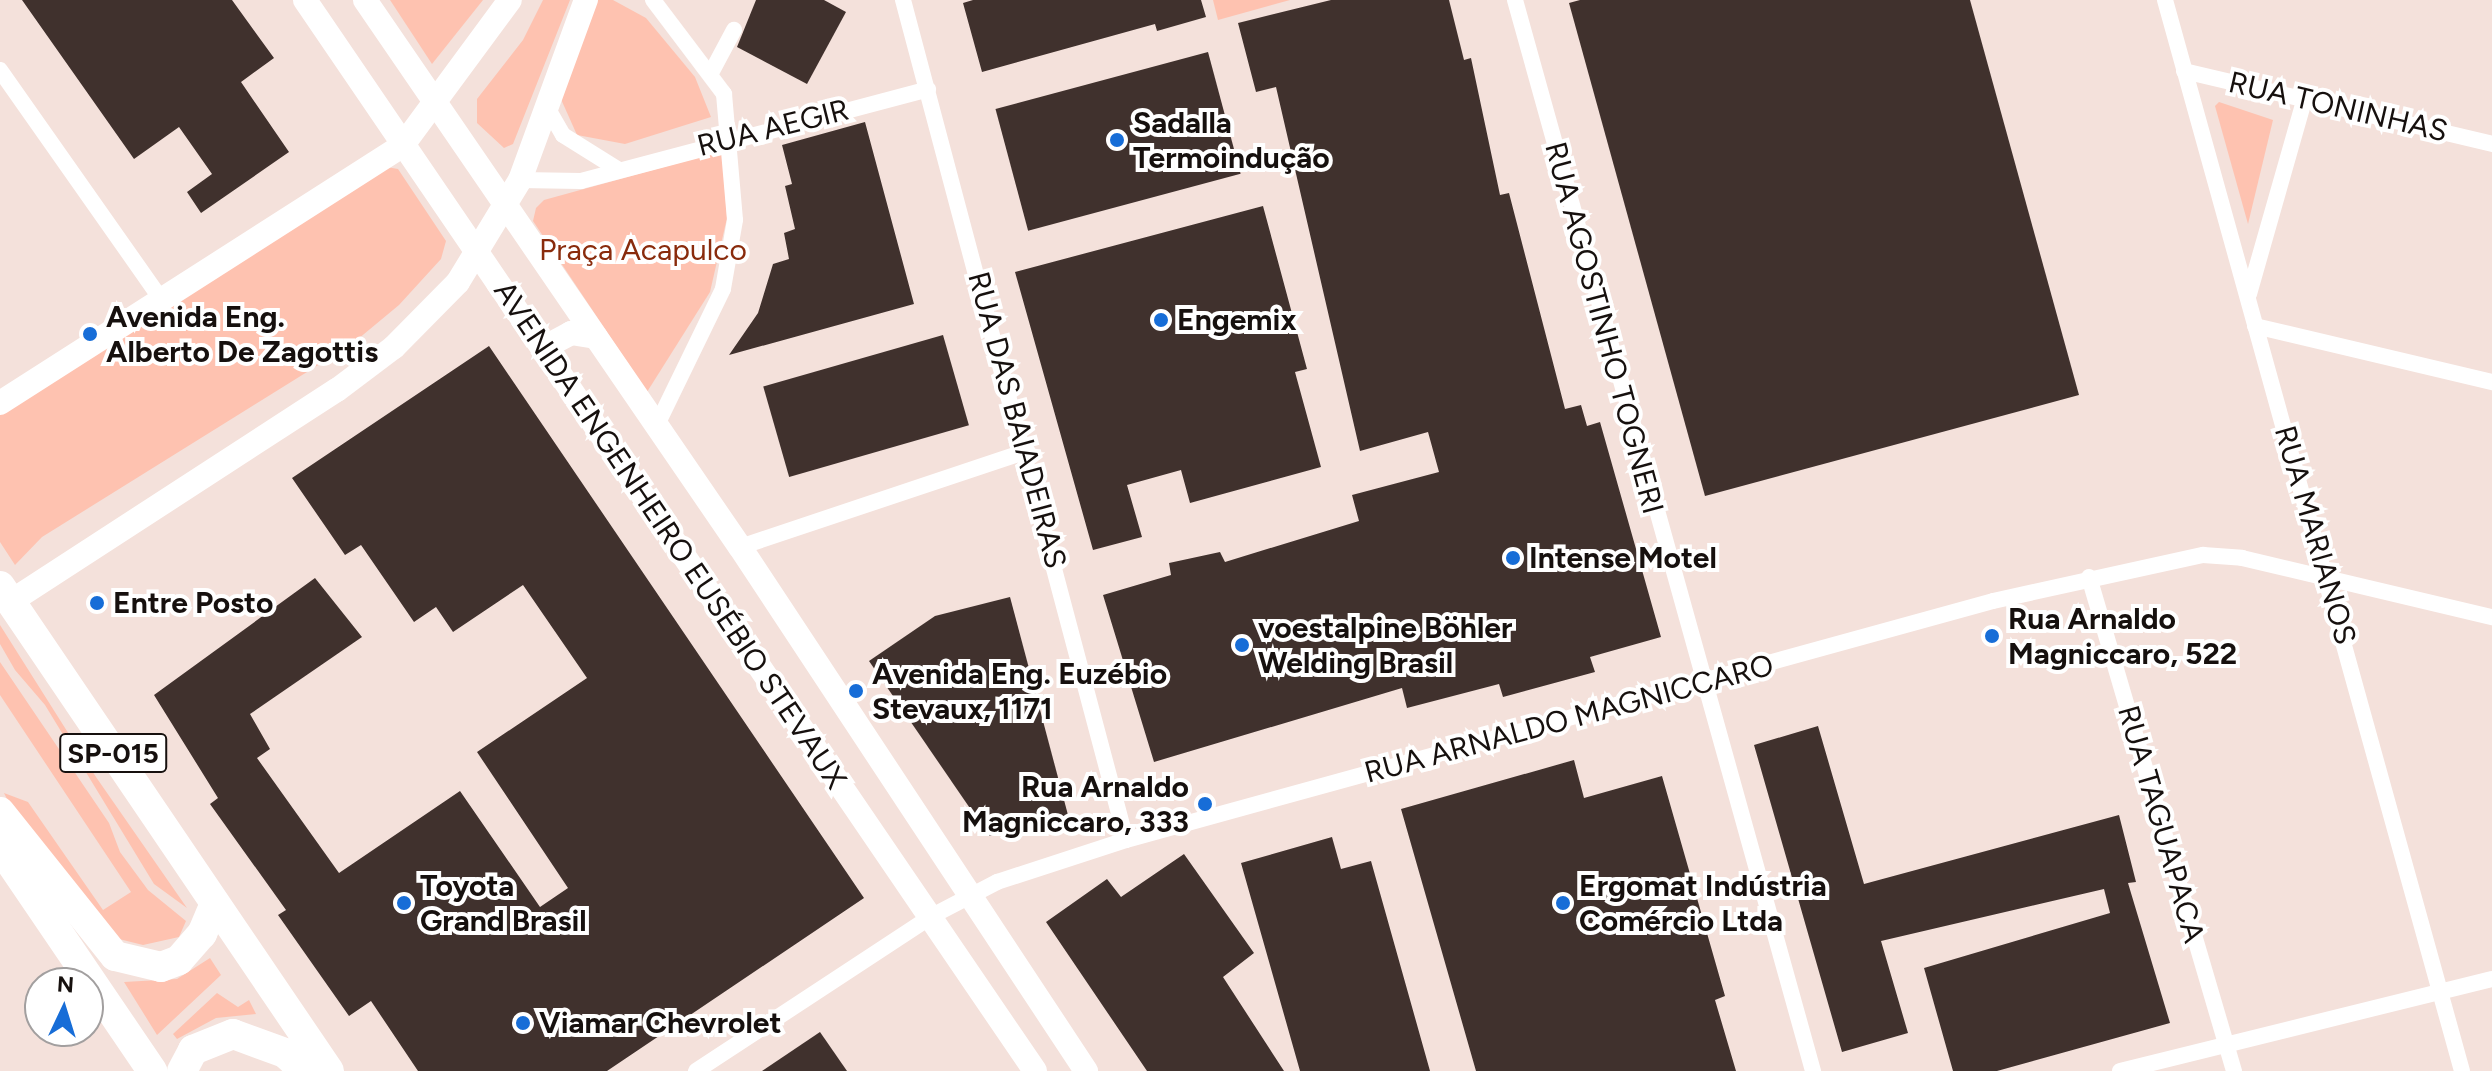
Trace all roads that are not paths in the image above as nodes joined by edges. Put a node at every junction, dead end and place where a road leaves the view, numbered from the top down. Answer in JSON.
{"nodes":[{"id":1,"x":305,"y":0,"type":"edge"},
{"id":2,"x":365,"y":0,"type":"edge"},
{"id":3,"x":510,"y":0,"type":"edge"},
{"id":4,"x":586,"y":0,"type":"edge"},
{"id":5,"x":653,"y":0,"type":"edge"},
{"id":6,"x":903,"y":0,"type":"edge"},
{"id":7,"x":1515,"y":0,"type":"edge"},
{"id":8,"x":2165,"y":0,"type":"edge"},
{"id":9,"x":734,"y":30,"type":"dead end"},
{"id":10,"x":0,"y":70,"type":"edge"},
{"id":11,"x":2184,"y":71,"type":"junction"},
{"id":12,"x":711,"y":73,"type":"junction"},
{"id":13,"x":928,"y":89,"type":"junction"},
{"id":14,"x":2305,"y":97,"type":"junction"},
{"id":15,"x":435,"y":108,"type":"junction"},
{"id":16,"x":548,"y":109,"type":"junction"},
{"id":17,"x":732,"y":137,"type":"junction"},
{"id":18,"x":2492,"y":144,"type":"edge"},
{"id":19,"x":403,"y":145,"type":"junction"},
{"id":20,"x":619,"y":170,"type":"junction"},
{"id":21,"x":520,"y":180,"type":"junction"},
{"id":22,"x":504,"y":207,"type":"junction"},
{"id":23,"x":479,"y":255,"type":"junction"},
{"id":24,"x":2249,"y":296,"type":"junction"},
{"id":25,"x":161,"y":299,"type":"junction"},
{"id":26,"x":2255,"y":326,"type":"junction"},
{"id":27,"x":596,"y":337,"type":"junction"},
{"id":28,"x":545,"y":347,"type":"junction"},
{"id":29,"x":2492,"y":382,"type":"edge"},
{"id":30,"x":0,"y":403,"type":"edge"},
{"id":31,"x":657,"y":425,"type":"junction"},
{"id":32,"x":1027,"y":451,"type":"junction"},
{"id":33,"x":740,"y":547,"type":"junction"},
{"id":34,"x":2089,"y":577,"type":"junction"},
{"id":35,"x":2328,"y":578,"type":"junction"},
{"id":36,"x":5,"y":594,"type":"edge"},
{"id":37,"x":2492,"y":617,"type":"edge"},
{"id":38,"x":1701,"y":684,"type":"junction"},
{"id":39,"x":0,"y":812,"type":"edge"},
{"id":40,"x":1126,"y":840,"type":"junction"},
{"id":41,"x":0,"y":847,"type":"edge"},
{"id":42,"x":970,"y":892,"type":"junction"},
{"id":43,"x":215,"y":904,"type":"junction"},
{"id":44,"x":930,"y":917,"type":"junction"},
{"id":45,"x":2492,"y":979,"type":"edge"},
{"id":46,"x":2438,"y":988,"type":"junction"},
{"id":47,"x":2224,"y":1041,"type":"junction"},
{"id":48,"x":152,"y":1071,"type":"edge"},
{"id":49,"x":182,"y":1071,"type":"edge"},
{"id":50,"x":304,"y":1071,"type":"edge"},
{"id":51,"x":329,"y":1071,"type":"edge"},
{"id":52,"x":696,"y":1071,"type":"edge"},
{"id":53,"x":1035,"y":1071,"type":"edge"},
{"id":54,"x":1086,"y":1071,"type":"edge"},
{"id":55,"x":1813,"y":1071,"type":"edge"},
{"id":56,"x":2120,"y":1071,"type":"edge"},
{"id":57,"x":2234,"y":1071,"type":"edge"},
{"id":58,"x":2462,"y":1071,"type":"edge"}],
"edges":[{"from":1,"to":19,"type":"main road","name":"AVENIDA ENGENHEIRO EUSÉBIO STEVAUX"},
{"from":2,"to":15,"type":"main road","name":"AVENIDA ENGENHEIRO EUSÉBIO STEVAUX"},
{"from":3,"to":15,"type":"main road"},
{"from":4,"to":16,"type":"main road"},
{"from":5,"to":12,"type":"street"},
{"from":6,"to":13,"type":"street","name":"RUA DAS BAIADEIRAS"},
{"from":7,"to":38,"type":"street","name":"RUA AGOSTINHO TOGNERI"},
{"from":8,"to":11,"type":"street","name":"RUA MARIANOS"},
{"from":9,"to":12,"type":"street"},
{"from":10,"to":25,"type":"street"},
{"from":11,"to":14,"type":"street","name":"RUA TONINHAS"},
{"from":11,"to":24,"type":"street","name":"RUA MARIANOS"},
{"from":12,"to":17,"type":"street"},
{"from":13,"to":17,"type":"street","name":"RUA AEGIR"},
{"from":13,"to":32,"type":"street","name":"RUA DAS BAIADEIRAS"},
{"from":14,"to":18,"type":"street","name":"RUA TONINHAS"},
{"from":14,"to":24,"type":"street"},
{"from":15,"to":19,"type":"main road"},
{"from":15,"to":22,"type":"main road","name":"AVENIDA ENGENHEIRO EUSÉBIO STEVAUX"},
{"from":16,"to":20,"type":"street"},
{"from":16,"to":21,"type":"main road"},
{"from":17,"to":20,"type":"street","name":"RUA AEGIR"},
{"from":17,"to":31,"type":"street"},
{"from":19,"to":23,"type":"main road","name":"AVENIDA ENGENHEIRO EUSÉBIO STEVAUX"},
{"from":19,"to":25,"type":"main road"},
{"from":20,"to":21,"type":"street","name":"RUA AEGIR"},
{"from":21,"to":22,"type":"main road"},
{"from":22,"to":23,"type":"main road"},
{"from":22,"to":27,"type":"main road","name":"AVENIDA ENGENHEIRO EUSÉBIO STEVAUX"},
{"from":23,"to":28,"type":"main road","name":"AVENIDA ENGENHEIRO EUSÉBIO STEVAUX"},
{"from":23,"to":36,"type":"main road"},
{"from":24,"to":26,"type":"street","name":"RUA MARIANOS"},
{"from":25,"to":30,"type":"main road"},
{"from":26,"to":29,"type":"street"},
{"from":26,"to":35,"type":"street","name":"RUA MARIANOS"},
{"from":27,"to":28,"type":"main road"},
{"from":27,"to":31,"type":"main road","name":"AVENIDA ENGENHEIRO EUSÉBIO STEVAUX"},
{"from":28,"to":44,"type":"main road","name":"AVENIDA ENGENHEIRO EUSÉBIO STEVAUX"},
{"from":31,"to":33,"type":"main road","name":"AVENIDA ENGENHEIRO EUSÉBIO STEVAUX"},
{"from":32,"to":33,"type":"street"},
{"from":32,"to":40,"type":"street","name":"RUA DAS BAIADEIRAS"},
{"from":33,"to":42,"type":"main road","name":"AVENIDA ENGENHEIRO EUSÉBIO STEVAUX"},
{"from":34,"to":35,"type":"street","name":"RUA ARNALDO MAGNICCARO"},
{"from":34,"to":38,"type":"street","name":"RUA ARNALDO MAGNICCARO"},
{"from":34,"to":47,"type":"street","name":"RUA TAGUAPACA"},
{"from":35,"to":37,"type":"street","name":"RUA ARNALDO MAGNICCARO"},
{"from":35,"to":46,"type":"street","name":"RUA MARIANOS"},
{"from":36,"to":43,"type":"highway","number":"SP-015"},
{"from":38,"to":40,"type":"street","name":"RUA ARNALDO MAGNICCARO"},
{"from":38,"to":55,"type":"street","name":"RUA AGOSTINHO TOGNERI"},
{"from":39,"to":43,"type":"highway"},
{"from":40,"to":42,"type":"street","name":"RUA ARNALDO MAGNICCARO"},
{"from":41,"to":48,"type":"highway"},
{"from":42,"to":44,"type":"street","name":"RUA ARNALDO MAGNICCARO"},
{"from":42,"to":54,"type":"main road","name":"AVENIDA ENGENHEIRO EUSÉBIO STEVAUX"},
{"from":43,"to":51,"type":"highway","number":"SP-015"},
{"from":44,"to":52,"type":"street","name":"RUA ARNALDO MAGNICCARO"},
{"from":44,"to":53,"type":"main road","name":"AVENIDA ENGENHEIRO EUSÉBIO STEVAUX"},
{"from":45,"to":46,"type":"street"},
{"from":46,"to":47,"type":"street"},
{"from":46,"to":58,"type":"street","name":"RUA MARIANOS"},
{"from":47,"to":56,"type":"street"},
{"from":47,"to":57,"type":"street","name":"RUA TAGUAPACA"},
{"from":49,"to":50,"type":"highway"}]}
